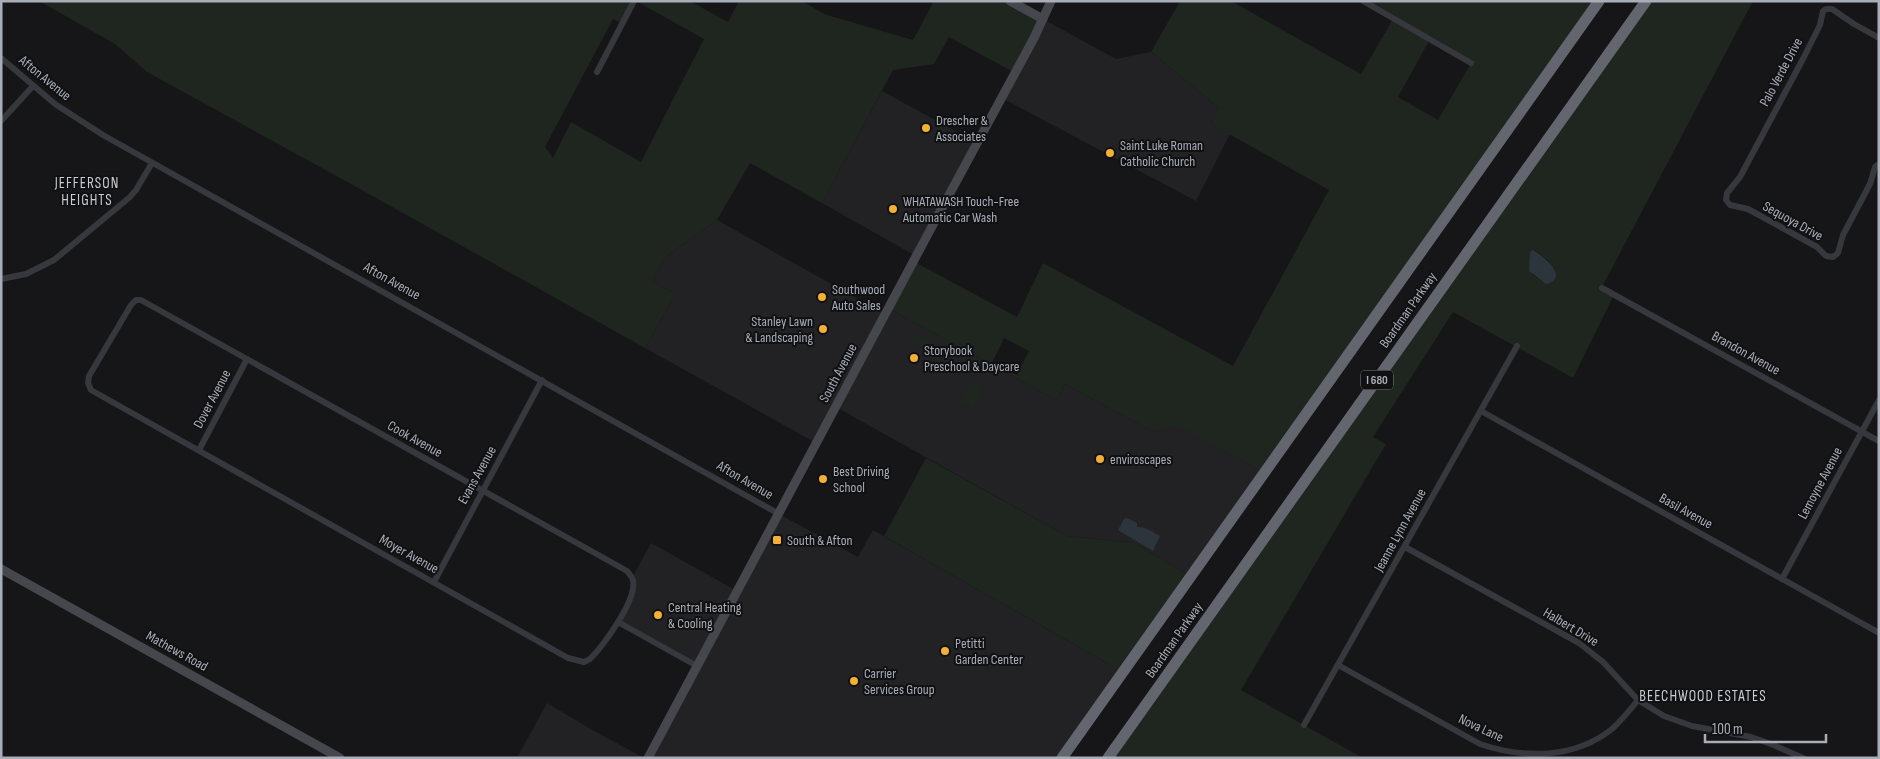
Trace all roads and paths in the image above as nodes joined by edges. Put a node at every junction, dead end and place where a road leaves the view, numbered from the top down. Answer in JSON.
{"nodes":[{"id":1,"x":634,"y":1,"type":"edge"},
{"id":2,"x":1010,"y":1,"type":"edge"},
{"id":3,"x":1051,"y":1,"type":"edge"},
{"id":4,"x":1363,"y":1,"type":"edge"},
{"id":5,"x":1599,"y":1,"type":"edge"},
{"id":6,"x":1646,"y":1,"type":"edge"},
{"id":7,"x":1043,"y":19,"type":"junction"},
{"id":8,"x":1879,"y":38,"type":"edge"},
{"id":9,"x":1,"y":58,"type":"edge"},
{"id":10,"x":1471,"y":63,"type":"dead end"},
{"id":11,"x":597,"y":72,"type":"dead end"},
{"id":12,"x":33,"y":86,"type":"junction"},
{"id":13,"x":1,"y":121,"type":"edge"},
{"id":14,"x":152,"y":163,"type":"junction"},
{"id":15,"x":1879,"y":164,"type":"edge"},
{"id":16,"x":1726,"y":200,"type":"joint"},
{"id":17,"x":1,"y":279,"type":"edge"},
{"id":18,"x":1602,"y":288,"type":"dead end"},
{"id":19,"x":1516,"y":346,"type":"dead end"},
{"id":20,"x":247,"y":359,"type":"junction"},
{"id":21,"x":542,"y":380,"type":"junction"},
{"id":22,"x":98,"y":394,"type":"joint"},
{"id":23,"x":1879,"y":400,"type":"edge"},
{"id":24,"x":1480,"y":411,"type":"junction"},
{"id":25,"x":1861,"y":432,"type":"junction"},
{"id":26,"x":1879,"y":441,"type":"edge"},
{"id":27,"x":199,"y":450,"type":"junction"},
{"id":28,"x":482,"y":491,"type":"junction"},
{"id":29,"x":779,"y":514,"type":"junction"},
{"id":30,"x":1405,"y":547,"type":"junction"},
{"id":31,"x":1,"y":569,"type":"edge"},
{"id":32,"x":1782,"y":579,"type":"junction"},
{"id":33,"x":434,"y":582,"type":"junction"},
{"id":34,"x":618,"y":622,"type":"junction"},
{"id":35,"x":1879,"y":633,"type":"edge"},
{"id":36,"x":1338,"y":665,"type":"junction"},
{"id":37,"x":698,"y":666,"type":"junction"},
{"id":38,"x":1638,"y":700,"type":"junction"},
{"id":39,"x":1304,"y":725,"type":"dead end"},
{"id":40,"x":340,"y":758,"type":"edge"},
{"id":41,"x":648,"y":758,"type":"edge"},
{"id":42,"x":1062,"y":758,"type":"edge"},
{"id":43,"x":1108,"y":758,"type":"edge"},
{"id":44,"x":1802,"y":758,"type":"edge"}],
"edges":[{"from":1,"to":11,"type":"street"},
{"from":2,"to":7,"type":"main road"},
{"from":3,"to":7,"type":"main road","name":"South Avenue"},
{"from":4,"to":10,"type":"street"},
{"from":5,"to":42,"type":"highway","name":"Boardman Parkway","number":"I 680"},
{"from":6,"to":43,"type":"highway","name":"Boardman Parkway","number":"I 680"},
{"from":7,"to":29,"type":"main road","name":"South Avenue"},
{"from":8,"to":16,"type":"street","name":"Palo Verde Drive"},
{"from":9,"to":12,"type":"street","name":"Afton Avenue"},
{"from":12,"to":13,"type":"street"},
{"from":12,"to":14,"type":"street","name":"Afton Avenue"},
{"from":14,"to":17,"type":"street"},
{"from":14,"to":21,"type":"street","name":"Afton Avenue"},
{"from":15,"to":16,"type":"street","name":"Sequoya Drive"},
{"from":18,"to":25,"type":"street","name":"Brandon Avenue"},
{"from":19,"to":24,"type":"street","name":"Jeanne Lynn Avenue"},
{"from":20,"to":22,"type":"street","name":"Cook Avenue"},
{"from":20,"to":27,"type":"street","name":"Dover Avenue"},
{"from":20,"to":28,"type":"street","name":"Cook Avenue"},
{"from":21,"to":28,"type":"street","name":"Evans Avenue"},
{"from":21,"to":29,"type":"street","name":"Afton Avenue"},
{"from":22,"to":27,"type":"street","name":"Moyer Avenue"},
{"from":23,"to":25,"type":"street","name":"Lemoyne Avenue"},
{"from":24,"to":30,"type":"street","name":"Jeanne Lynn Avenue"},
{"from":24,"to":32,"type":"street","name":"Basil Avenue"},
{"from":25,"to":26,"type":"street","name":"Brandon Avenue"},
{"from":25,"to":32,"type":"street","name":"Lemoyne Avenue"},
{"from":27,"to":33,"type":"street","name":"Moyer Avenue"},
{"from":28,"to":33,"type":"street","name":"Evans Avenue"},
{"from":28,"to":34,"type":"street","name":"Cook Avenue"},
{"from":29,"to":37,"type":"main road","name":"South Avenue"},
{"from":30,"to":36,"type":"street","name":"Jeanne Lynn Avenue"},
{"from":30,"to":38,"type":"street","name":"Halbert Drive"},
{"from":31,"to":40,"type":"main road","name":"Mathews Road"},
{"from":32,"to":35,"type":"street","name":"Basil Avenue"},
{"from":33,"to":34,"type":"street","name":"Moyer Avenue"},
{"from":34,"to":37,"type":"street"},
{"from":36,"to":38,"type":"street","name":"Nova Lane"},
{"from":36,"to":39,"type":"street","name":"Jeanne Lynn Avenue"},
{"from":37,"to":41,"type":"main road","name":"South Avenue"},
{"from":38,"to":44,"type":"street","name":"Halbert Drive"}]}
